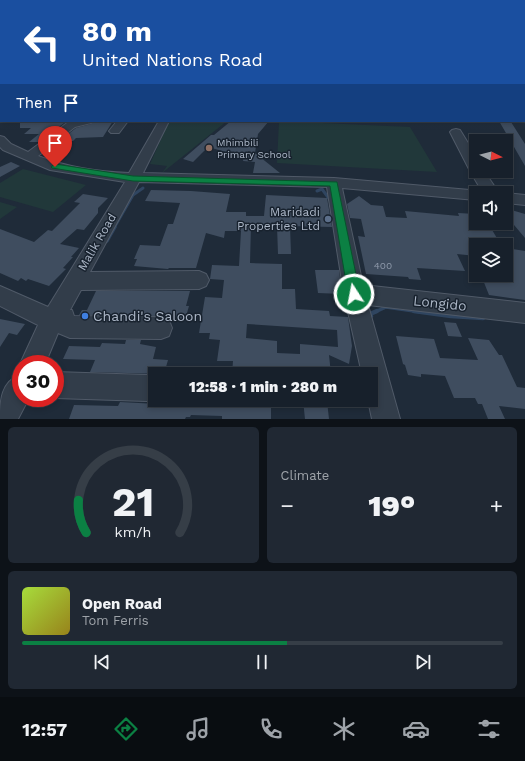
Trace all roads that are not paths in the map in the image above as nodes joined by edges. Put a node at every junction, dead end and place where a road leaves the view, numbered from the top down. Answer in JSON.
{"nodes":[{"id":1,"x":83,"y":122,"type":"edge"},
{"id":2,"x":122,"y":122,"type":"edge"},
{"id":3,"x":163,"y":122,"type":"edge"},
{"id":4,"x":115,"y":131,"type":"dead end"},
{"id":5,"x":456,"y":132,"type":"dead end"},
{"id":6,"x":0,"y":140,"type":"edge"},
{"id":7,"x":469,"y":155,"type":"edge"},
{"id":8,"x":29,"y":157,"type":"junction"},
{"id":9,"x":125,"y":178,"type":"junction"},
{"id":10,"x":334,"y":183,"type":"junction"},
{"id":11,"x":469,"y":194,"type":"edge"},
{"id":12,"x":513,"y":199,"type":"edge"},
{"id":13,"x":525,"y":200,"type":"edge"},
{"id":14,"x":198,"y":280,"type":"dead end"},
{"id":15,"x":75,"y":281,"type":"junction"},
{"id":16,"x":354,"y":294,"type":"junction"},
{"id":17,"x":0,"y":296,"type":"edge"},
{"id":18,"x":525,"y":313,"type":"edge"},
{"id":19,"x":52,"y":320,"type":"junction"},
{"id":20,"x":161,"y":328,"type":"dead end"},
{"id":21,"x":36,"y":355,"type":"edge"},
{"id":22,"x":64,"y":385,"type":"edge"},
{"id":23,"x":147,"y":388,"type":"dead end"},
{"id":24,"x":12,"y":403,"type":"edge"},
{"id":25,"x":3,"y":419,"type":"edge"},
{"id":26,"x":386,"y":419,"type":"edge"}],
"edges":[{"from":1,"to":8,"type":"street"},
{"from":2,"to":4,"type":"street"},
{"from":3,"to":9,"type":"street","name":"Malik Road"},
{"from":5,"to":7,"type":"street"},
{"from":6,"to":8,"type":"street"},
{"from":8,"to":9,"type":"street"},
{"from":9,"to":10,"type":"street"},
{"from":9,"to":15,"type":"street","name":"Malik Road"},
{"from":10,"to":11,"type":"street"},
{"from":10,"to":16,"type":"street"},
{"from":12,"to":13,"type":"street"},
{"from":14,"to":15,"type":"street"},
{"from":15,"to":19,"type":"street","name":"Malik Road"},
{"from":16,"to":18,"type":"street","name":"Longido"},
{"from":16,"to":26,"type":"street"},
{"from":17,"to":19,"type":"street"},
{"from":19,"to":20,"type":"street"},
{"from":19,"to":21,"type":"street","name":"Malik Road"},
{"from":22,"to":23,"type":"street"},
{"from":24,"to":25,"type":"street"}]}
